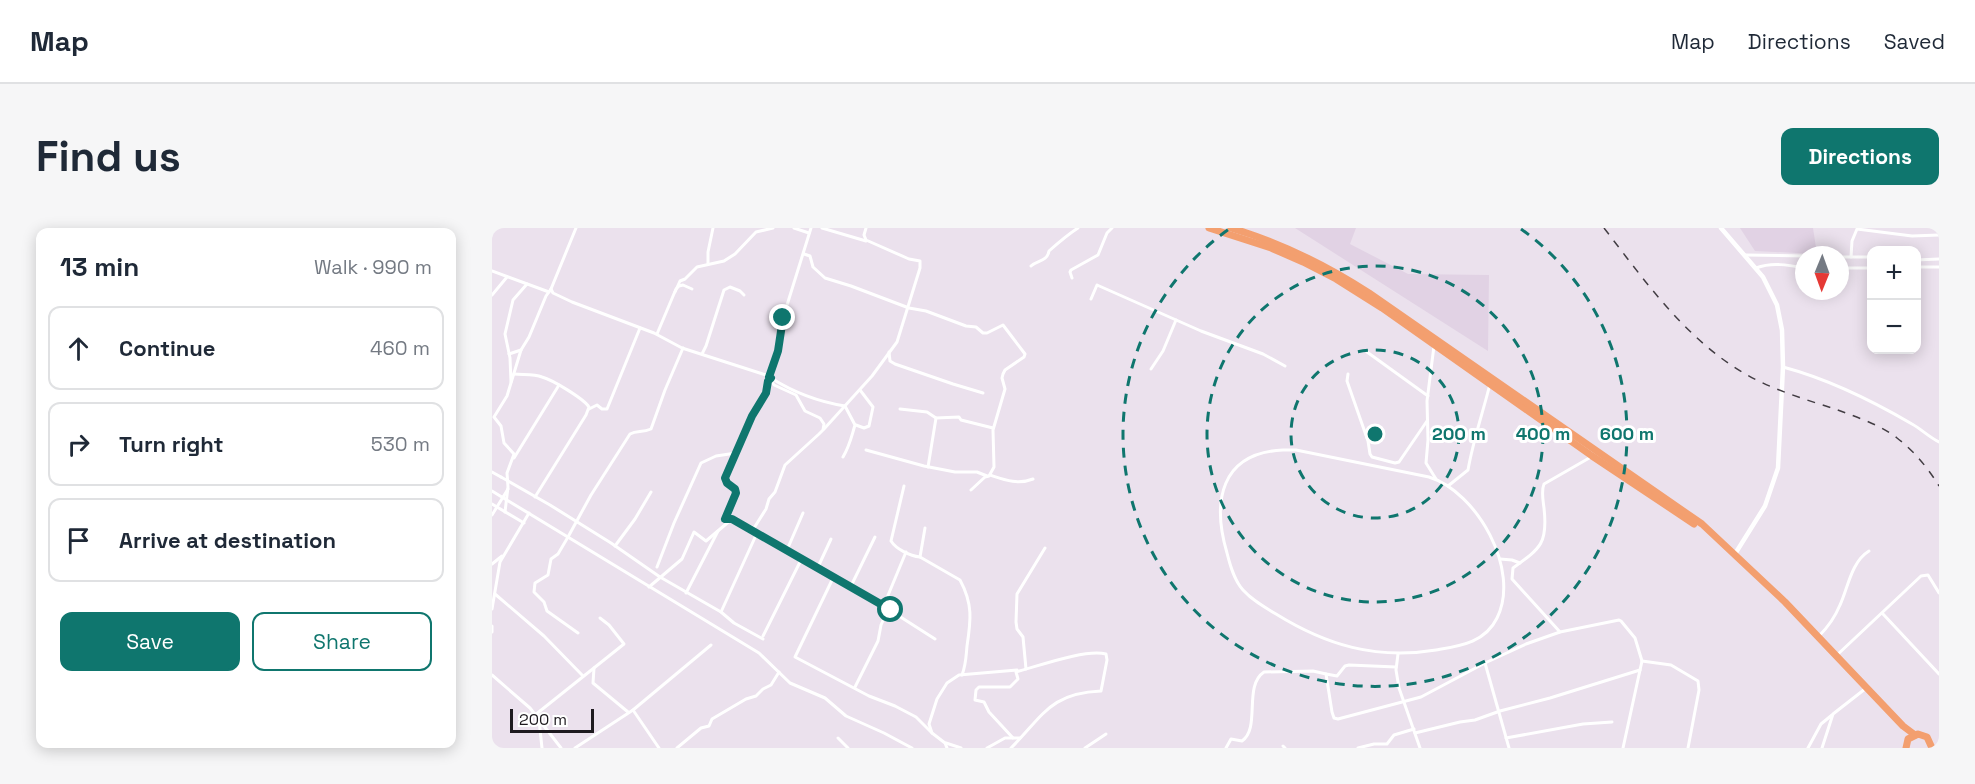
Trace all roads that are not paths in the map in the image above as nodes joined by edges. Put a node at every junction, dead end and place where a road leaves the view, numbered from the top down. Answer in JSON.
{"nodes":[{"id":1,"x":576,"y":228,"type":"edge"},
{"id":2,"x":713,"y":228,"type":"edge"},
{"id":3,"x":773,"y":228,"type":"edge"},
{"id":4,"x":794,"y":228,"type":"edge"},
{"id":5,"x":822,"y":228,"type":"edge"},
{"id":6,"x":866,"y":228,"type":"edge"},
{"id":7,"x":1078,"y":228,"type":"edge"},
{"id":8,"x":1112,"y":228,"type":"edge"},
{"id":9,"x":1209,"y":228,"type":"edge"},
{"id":10,"x":1231,"y":228,"type":"edge"},
{"id":11,"x":1721,"y":228,"type":"edge"},
{"id":12,"x":810,"y":230,"type":"edge"},
{"id":13,"x":1939,"y":235,"type":"edge"},
{"id":14,"x":870,"y":242,"type":"junction"},
{"id":15,"x":804,"y":254,"type":"junction"},
{"id":16,"x":1746,"y":255,"type":"junction"},
{"id":17,"x":1795,"y":256,"type":"edge"},
{"id":18,"x":1851,"y":257,"type":"joint"},
{"id":19,"x":1867,"y":257,"type":"edge"},
{"id":20,"x":1939,"y":259,"type":"edge"},
{"id":21,"x":1921,"y":260,"type":"edge"},
{"id":22,"x":708,"y":264,"type":"junction"},
{"id":23,"x":1031,"y":266,"type":"dead end"},
{"id":24,"x":1795,"y":266,"type":"edge"},
{"id":25,"x":1921,"y":267,"type":"edge"},
{"id":26,"x":1939,"y":267,"type":"edge"},
{"id":27,"x":1756,"y":268,"type":"junction"},
{"id":28,"x":1849,"y":268,"type":"edge"},
{"id":29,"x":1867,"y":268,"type":"edge"},
{"id":30,"x":492,"y":271,"type":"edge"},
{"id":31,"x":507,"y":276,"type":"junction"},
{"id":32,"x":1072,"y":278,"type":"dead end"},
{"id":33,"x":527,"y":284,"type":"junction"},
{"id":34,"x":692,"y":289,"type":"dead end"},
{"id":35,"x":550,"y":291,"type":"junction"},
{"id":36,"x":675,"y":292,"type":"junction"},
{"id":37,"x":492,"y":295,"type":"edge"},
{"id":38,"x":744,"y":295,"type":"dead end"},
{"id":39,"x":1091,"y":299,"type":"dead end"},
{"id":40,"x":908,"y":307,"type":"junction"},
{"id":41,"x":1176,"y":320,"type":"junction"},
{"id":42,"x":640,"y":328,"type":"junction"},
{"id":43,"x":657,"y":334,"type":"junction"},
{"id":44,"x":1434,"y":345,"type":"junction"},
{"id":45,"x":683,"y":348,"type":"junction"},
{"id":46,"x":521,"y":350,"type":"junction"},
{"id":47,"x":889,"y":352,"type":"junction"},
{"id":48,"x":1367,"y":352,"type":"dead end"},
{"id":49,"x":509,"y":354,"type":"junction"},
{"id":50,"x":702,"y":354,"type":"junction"},
{"id":51,"x":1285,"y":366,"type":"dead end"},
{"id":52,"x":1783,"y":367,"type":"junction"},
{"id":53,"x":1151,"y":369,"type":"dead end"},
{"id":54,"x":514,"y":374,"type":"junction"},
{"id":55,"x":1348,"y":374,"type":"dead end"},
{"id":56,"x":770,"y":378,"type":"junction"},
{"id":57,"x":511,"y":383,"type":"junction"},
{"id":58,"x":1490,"y":383,"type":"junction"},
{"id":59,"x":559,"y":385,"type":"junction"},
{"id":60,"x":860,"y":390,"type":"junction"},
{"id":61,"x":983,"y":393,"type":"dead end"},
{"id":62,"x":1428,"y":396,"type":"junction"},
{"id":63,"x":845,"y":406,"type":"junction"},
{"id":64,"x":900,"y":409,"type":"dead end"},
{"id":65,"x":588,"y":410,"type":"junction"},
{"id":66,"x":936,"y":418,"type":"junction"},
{"id":67,"x":493,"y":419,"type":"edge"},
{"id":68,"x":1427,"y":421,"type":"junction"},
{"id":69,"x":855,"y":425,"type":"junction"},
{"id":70,"x":993,"y":428,"type":"junction"},
{"id":71,"x":823,"y":430,"type":"junction"},
{"id":72,"x":1939,"y":442,"type":"edge"},
{"id":73,"x":866,"y":450,"type":"dead end"},
{"id":74,"x":736,"y":453,"type":"junction"},
{"id":75,"x":1592,"y":456,"type":"junction"},
{"id":76,"x":843,"y":457,"type":"dead end"},
{"id":77,"x":511,"y":462,"type":"junction"},
{"id":78,"x":928,"y":466,"type":"junction"},
{"id":79,"x":492,"y":472,"type":"edge"},
{"id":80,"x":989,"y":476,"type":"junction"},
{"id":81,"x":501,"y":477,"type":"junction"},
{"id":82,"x":507,"y":477,"type":"junction"},
{"id":83,"x":1034,"y":479,"type":"dead end"},
{"id":84,"x":1437,"y":480,"type":"junction"},
{"id":85,"x":508,"y":482,"type":"junction"},
{"id":86,"x":904,"y":486,"type":"dead end"},
{"id":87,"x":1448,"y":486,"type":"junction"},
{"id":88,"x":508,"y":487,"type":"junction"},
{"id":89,"x":971,"y":490,"type":"dead end"},
{"id":90,"x":492,"y":491,"type":"edge"},
{"id":91,"x":651,"y":492,"type":"dead end"},
{"id":92,"x":536,"y":497,"type":"junction"},
{"id":93,"x":503,"y":498,"type":"junction"},
{"id":94,"x":507,"y":500,"type":"junction"},
{"id":95,"x":492,"y":504,"type":"edge"},
{"id":96,"x":496,"y":507,"type":"junction"},
{"id":97,"x":505,"y":512,"type":"junction"},
{"id":98,"x":529,"y":513,"type":"junction"},
{"id":99,"x":803,"y":513,"type":"dead end"},
{"id":100,"x":492,"y":515,"type":"edge"},
{"id":101,"x":732,"y":520,"type":"junction"},
{"id":102,"x":576,"y":522,"type":"junction"},
{"id":103,"x":524,"y":523,"type":"junction"},
{"id":104,"x":925,"y":528,"type":"dead end"},
{"id":105,"x":719,"y":530,"type":"junction"},
{"id":106,"x":758,"y":533,"type":"junction"},
{"id":107,"x":568,"y":537,"type":"junction"},
{"id":108,"x":875,"y":537,"type":"dead end"},
{"id":109,"x":831,"y":538,"type":"dead end"},
{"id":110,"x":1716,"y":538,"type":"junction"},
{"id":111,"x":615,"y":546,"type":"junction"},
{"id":112,"x":1045,"y":548,"type":"dead end"},
{"id":113,"x":787,"y":550,"type":"junction"},
{"id":114,"x":1869,"y":551,"type":"dead end"},
{"id":115,"x":906,"y":552,"type":"junction"},
{"id":116,"x":1735,"y":554,"type":"junction"},
{"id":117,"x":503,"y":555,"type":"junction"},
{"id":118,"x":920,"y":557,"type":"junction"},
{"id":119,"x":802,"y":558,"type":"junction"},
{"id":120,"x":1500,"y":559,"type":"junction"},
{"id":121,"x":500,"y":562,"type":"junction"},
{"id":122,"x":493,"y":563,"type":"edge"},
{"id":123,"x":1520,"y":563,"type":"junction"},
{"id":124,"x":657,"y":567,"type":"dead end"},
{"id":125,"x":818,"y":567,"type":"junction"},
{"id":126,"x":834,"y":576,"type":"junction"},
{"id":127,"x":660,"y":577,"type":"junction"},
{"id":128,"x":851,"y":586,"type":"junction"},
{"id":129,"x":649,"y":587,"type":"junction"},
{"id":130,"x":686,"y":593,"type":"junction"},
{"id":131,"x":1939,"y":593,"type":"edge"},
{"id":132,"x":495,"y":594,"type":"junction"},
{"id":133,"x":884,"y":605,"type":"junction"},
{"id":134,"x":492,"y":609,"type":"edge"},
{"id":135,"x":888,"y":609,"type":"junction"},
{"id":136,"x":721,"y":612,"type":"junction"},
{"id":137,"x":1882,"y":614,"type":"junction"},
{"id":138,"x":600,"y":618,"type":"dead end"},
{"id":139,"x":492,"y":626,"type":"edge"},
{"id":140,"x":492,"y":632,"type":"edge"},
{"id":141,"x":1560,"y":632,"type":"junction"},
{"id":142,"x":578,"y":633,"type":"dead end"},
{"id":143,"x":1818,"y":637,"type":"junction"},
{"id":144,"x":935,"y":639,"type":"dead end"},
{"id":145,"x":711,"y":645,"type":"dead end"},
{"id":146,"x":1398,"y":654,"type":"junction"},
{"id":147,"x":1836,"y":656,"type":"junction"},
{"id":148,"x":1642,"y":661,"type":"junction"},
{"id":149,"x":1485,"y":663,"type":"junction"},
{"id":150,"x":594,"y":668,"type":"junction"},
{"id":151,"x":1396,"y":668,"type":"junction"},
{"id":152,"x":1025,"y":669,"type":"junction"},
{"id":153,"x":1640,"y":670,"type":"junction"},
{"id":154,"x":778,"y":672,"type":"junction"},
{"id":155,"x":1939,"y":673,"type":"edge"},
{"id":156,"x":1326,"y":674,"type":"junction"},
{"id":157,"x":492,"y":675,"type":"edge"},
{"id":158,"x":962,"y":675,"type":"junction"},
{"id":159,"x":583,"y":676,"type":"junction"},
{"id":160,"x":855,"y":688,"type":"junction"},
{"id":161,"x":1866,"y":688,"type":"junction"},
{"id":162,"x":1404,"y":702,"type":"junction"},
{"id":163,"x":1500,"y":711,"type":"junction"},
{"id":164,"x":631,"y":712,"type":"junction"},
{"id":165,"x":1833,"y":714,"type":"junction"},
{"id":166,"x":535,"y":715,"type":"junction"},
{"id":167,"x":539,"y":720,"type":"junction"},
{"id":168,"x":1612,"y":722,"type":"dead end"},
{"id":169,"x":1904,"y":726,"type":"junction"},
{"id":170,"x":1414,"y":731,"type":"junction"},
{"id":171,"x":932,"y":734,"type":"junction"},
{"id":172,"x":1106,"y":734,"type":"dead end"},
{"id":173,"x":1915,"y":735,"type":"junction"},
{"id":174,"x":838,"y":738,"type":"dead end"},
{"id":175,"x":1012,"y":738,"type":"junction"},
{"id":176,"x":1022,"y":738,"type":"junction"},
{"id":177,"x":1506,"y":738,"type":"junction"},
{"id":178,"x":1933,"y":739,"type":"edge"},
{"id":179,"x":945,"y":743,"type":"junction"},
{"id":180,"x":1906,"y":746,"type":"edge"},
{"id":181,"x":542,"y":748,"type":"edge"},
{"id":182,"x":561,"y":748,"type":"edge"},
{"id":183,"x":575,"y":748,"type":"edge"},
{"id":184,"x":659,"y":748,"type":"edge"},
{"id":185,"x":677,"y":748,"type":"edge"},
{"id":186,"x":848,"y":748,"type":"edge"},
{"id":187,"x":912,"y":748,"type":"edge"},
{"id":188,"x":947,"y":748,"type":"edge"},
{"id":189,"x":961,"y":748,"type":"edge"},
{"id":190,"x":987,"y":748,"type":"edge"},
{"id":191,"x":1011,"y":748,"type":"edge"},
{"id":192,"x":1084,"y":748,"type":"edge"},
{"id":193,"x":1226,"y":748,"type":"edge"},
{"id":194,"x":1358,"y":748,"type":"edge"},
{"id":195,"x":1420,"y":748,"type":"edge"},
{"id":196,"x":1509,"y":748,"type":"edge"},
{"id":197,"x":1625,"y":748,"type":"edge"},
{"id":198,"x":1688,"y":748,"type":"edge"},
{"id":199,"x":1808,"y":748,"type":"edge"},
{"id":200,"x":1822,"y":748,"type":"edge"},
{"id":201,"x":1932,"y":748,"type":"edge"}],
"edges":[{"from":1,"to":35,"type":"street"},
{"from":2,"to":22,"type":"street"},
{"from":3,"to":22,"type":"street"},
{"from":4,"to":12,"type":"street"},
{"from":5,"to":14,"type":"street"},
{"from":6,"to":14,"type":"street"},
{"from":7,"to":23,"type":"street"},
{"from":8,"to":32,"type":"street"},
{"from":9,"to":44,"type":"highway"},
{"from":10,"to":110,"type":"highway"},
{"from":11,"to":16,"type":"street"},
{"from":12,"to":15,"type":"street"},
{"from":13,"to":18,"type":"street"},
{"from":14,"to":40,"type":"street"},
{"from":15,"to":40,"type":"street"},
{"from":15,"to":56,"type":"street"},
{"from":16,"to":17,"type":"street"},
{"from":16,"to":27,"type":"street"},
{"from":18,"to":19,"type":"street"},
{"from":20,"to":21,"type":"street"},
{"from":22,"to":36,"type":"street"},
{"from":24,"to":27,"type":"street"},
{"from":25,"to":26,"type":"street"},
{"from":27,"to":52,"type":"street"},
{"from":28,"to":29,"type":"street"},
{"from":30,"to":31,"type":"street"},
{"from":31,"to":33,"type":"street"},
{"from":31,"to":37,"type":"street"},
{"from":33,"to":35,"type":"street"},
{"from":33,"to":49,"type":"street"},
{"from":34,"to":36,"type":"street"},
{"from":35,"to":42,"type":"street"},
{"from":35,"to":46,"type":"street"},
{"from":36,"to":43,"type":"street"},
{"from":38,"to":50,"type":"street"},
{"from":39,"to":41,"type":"street"},
{"from":40,"to":47,"type":"street"},
{"from":40,"to":70,"type":"street"},
{"from":41,"to":51,"type":"street"},
{"from":41,"to":53,"type":"street"},
{"from":42,"to":43,"type":"street"},
{"from":42,"to":65,"type":"street"},
{"from":43,"to":45,"type":"street"},
{"from":44,"to":58,"type":"highway"},
{"from":44,"to":62,"type":"street"},
{"from":45,"to":50,"type":"street"},
{"from":45,"to":102,"type":"street"},
{"from":46,"to":49,"type":"street"},
{"from":46,"to":54,"type":"street"},
{"from":47,"to":60,"type":"street"},
{"from":47,"to":61,"type":"street"},
{"from":48,"to":62,"type":"street"},
{"from":49,"to":57,"type":"street"},
{"from":50,"to":56,"type":"street"},
{"from":52,"to":72,"type":"street"},
{"from":52,"to":116,"type":"street"},
{"from":54,"to":57,"type":"street"},
{"from":54,"to":59,"type":"street"},
{"from":55,"to":68,"type":"street"},
{"from":56,"to":63,"type":"street"},
{"from":56,"to":71,"type":"street"},
{"from":56,"to":74,"type":"street"},
{"from":57,"to":67,"type":"street"},
{"from":58,"to":75,"type":"highway"},
{"from":58,"to":87,"type":"street"},
{"from":59,"to":65,"type":"street"},
{"from":59,"to":77,"type":"street"},
{"from":60,"to":63,"type":"street"},
{"from":60,"to":69,"type":"street"},
{"from":62,"to":68,"type":"street"},
{"from":63,"to":69,"type":"street"},
{"from":63,"to":71,"type":"street"},
{"from":64,"to":66,"type":"street"},
{"from":65,"to":92,"type":"street"},
{"from":66,"to":70,"type":"street"},
{"from":66,"to":78,"type":"street"},
{"from":67,"to":77,"type":"street"},
{"from":68,"to":84,"type":"street"},
{"from":69,"to":76,"type":"street"},
{"from":70,"to":80,"type":"street"},
{"from":71,"to":101,"type":"street"},
{"from":73,"to":78,"type":"street"},
{"from":74,"to":101,"type":"street"},
{"from":74,"to":124,"type":"street"},
{"from":75,"to":110,"type":"highway"},
{"from":75,"to":123,"type":"street"},
{"from":77,"to":82,"type":"street"},
{"from":78,"to":80,"type":"street"},
{"from":79,"to":81,"type":"street"},
{"from":80,"to":83,"type":"street"},
{"from":80,"to":89,"type":"street"},
{"from":81,"to":82,"type":"street"},
{"from":81,"to":85,"type":"street"},
{"from":82,"to":85,"type":"street"},
{"from":84,"to":87,"type":"street"},
{"from":84,"to":146,"type":"street"},
{"from":85,"to":88,"type":"street"},
{"from":85,"to":92,"type":"street"},
{"from":86,"to":115,"type":"street"},
{"from":87,"to":120,"type":"street"},
{"from":88,"to":93,"type":"street"},
{"from":88,"to":94,"type":"street"},
{"from":90,"to":93,"type":"street"},
{"from":91,"to":111,"type":"street"},
{"from":92,"to":102,"type":"street"},
{"from":93,"to":94,"type":"street"},
{"from":93,"to":96,"type":"street"},
{"from":94,"to":97,"type":"street"},
{"from":94,"to":98,"type":"street"},
{"from":95,"to":96,"type":"street"},
{"from":96,"to":97,"type":"street"},
{"from":96,"to":100,"type":"street"},
{"from":97,"to":103,"type":"street"},
{"from":98,"to":103,"type":"street"},
{"from":98,"to":107,"type":"street"},
{"from":99,"to":113,"type":"street"},
{"from":101,"to":105,"type":"street"},
{"from":101,"to":106,"type":"street"},
{"from":102,"to":107,"type":"street"},
{"from":102,"to":111,"type":"street"},
{"from":103,"to":117,"type":"street"},
{"from":104,"to":118,"type":"street"},
{"from":105,"to":127,"type":"street"},
{"from":105,"to":130,"type":"street"},
{"from":106,"to":113,"type":"street"},
{"from":106,"to":136,"type":"street"},
{"from":107,"to":129,"type":"street"},
{"from":107,"to":142,"type":"street"},
{"from":108,"to":128,"type":"street"},
{"from":109,"to":125,"type":"street"},
{"from":110,"to":116,"type":"highway"},
{"from":111,"to":127,"type":"street"},
{"from":112,"to":152,"type":"street"},
{"from":113,"to":119,"type":"street"},
{"from":114,"to":143,"type":"street"},
{"from":115,"to":118,"type":"street"},
{"from":115,"to":133,"type":"street"},
{"from":116,"to":143,"type":"highway"},
{"from":117,"to":121,"type":"street"},
{"from":117,"to":122,"type":"street"},
{"from":118,"to":158,"type":"street"},
{"from":119,"to":125,"type":"street"},
{"from":119,"to":136,"type":"street"},
{"from":120,"to":123,"type":"street"},
{"from":120,"to":146,"type":"street"},
{"from":121,"to":122,"type":"street"},
{"from":121,"to":132,"type":"street"},
{"from":123,"to":141,"type":"street"},
{"from":125,"to":126,"type":"street"},
{"from":126,"to":128,"type":"street"},
{"from":126,"to":160,"type":"street"},
{"from":127,"to":129,"type":"street"},
{"from":127,"to":130,"type":"street"},
{"from":128,"to":133,"type":"street"},
{"from":129,"to":154,"type":"street"},
{"from":130,"to":136,"type":"street"},
{"from":131,"to":137,"type":"street"},
{"from":132,"to":134,"type":"street"},
{"from":132,"to":159,"type":"street"},
{"from":133,"to":135,"type":"street"},
{"from":135,"to":144,"type":"street"},
{"from":135,"to":160,"type":"street"},
{"from":137,"to":147,"type":"street"},
{"from":137,"to":155,"type":"street"},
{"from":138,"to":150,"type":"street"},
{"from":139,"to":140,"type":"street"},
{"from":141,"to":148,"type":"street"},
{"from":141,"to":149,"type":"street"},
{"from":143,"to":147,"type":"highway"},
{"from":145,"to":164,"type":"street"},
{"from":146,"to":151,"type":"street"},
{"from":147,"to":161,"type":"highway"},
{"from":148,"to":153,"type":"street"},
{"from":148,"to":198,"type":"street"},
{"from":149,"to":162,"type":"street"},
{"from":149,"to":163,"type":"street"},
{"from":150,"to":159,"type":"street"},
{"from":150,"to":164,"type":"street"},
{"from":151,"to":156,"type":"street"},
{"from":151,"to":162,"type":"street"},
{"from":152,"to":158,"type":"street"},
{"from":152,"to":175,"type":"street"},
{"from":152,"to":176,"type":"street"},
{"from":153,"to":163,"type":"street"},
{"from":153,"to":197,"type":"street"},
{"from":154,"to":185,"type":"street"},
{"from":154,"to":187,"type":"street"},
{"from":156,"to":162,"type":"street"},
{"from":156,"to":193,"type":"street"},
{"from":157,"to":166,"type":"street"},
{"from":158,"to":171,"type":"street"},
{"from":159,"to":166,"type":"street"},
{"from":160,"to":171,"type":"street"},
{"from":161,"to":165,"type":"street"},
{"from":161,"to":169,"type":"highway"},
{"from":162,"to":170,"type":"street"},
{"from":163,"to":170,"type":"street"},
{"from":163,"to":177,"type":"street"},
{"from":164,"to":183,"type":"street"},
{"from":164,"to":184,"type":"street"},
{"from":165,"to":199,"type":"street"},
{"from":165,"to":200,"type":"street"},
{"from":166,"to":167,"type":"street"},
{"from":167,"to":181,"type":"street"},
{"from":167,"to":182,"type":"street"},
{"from":168,"to":177,"type":"street"},
{"from":169,"to":173,"type":"highway"},
{"from":169,"to":180,"type":"highway"},
{"from":170,"to":194,"type":"street"},
{"from":170,"to":195,"type":"street"},
{"from":171,"to":179,"type":"street"},
{"from":172,"to":192,"type":"street"},
{"from":173,"to":178,"type":"highway"},
{"from":173,"to":180,"type":"highway"},
{"from":174,"to":186,"type":"street"},
{"from":175,"to":176,"type":"street"},
{"from":175,"to":190,"type":"street"},
{"from":176,"to":191,"type":"street"},
{"from":177,"to":196,"type":"street"},
{"from":178,"to":201,"type":"highway"},
{"from":179,"to":188,"type":"street"},
{"from":179,"to":189,"type":"street"}]}
